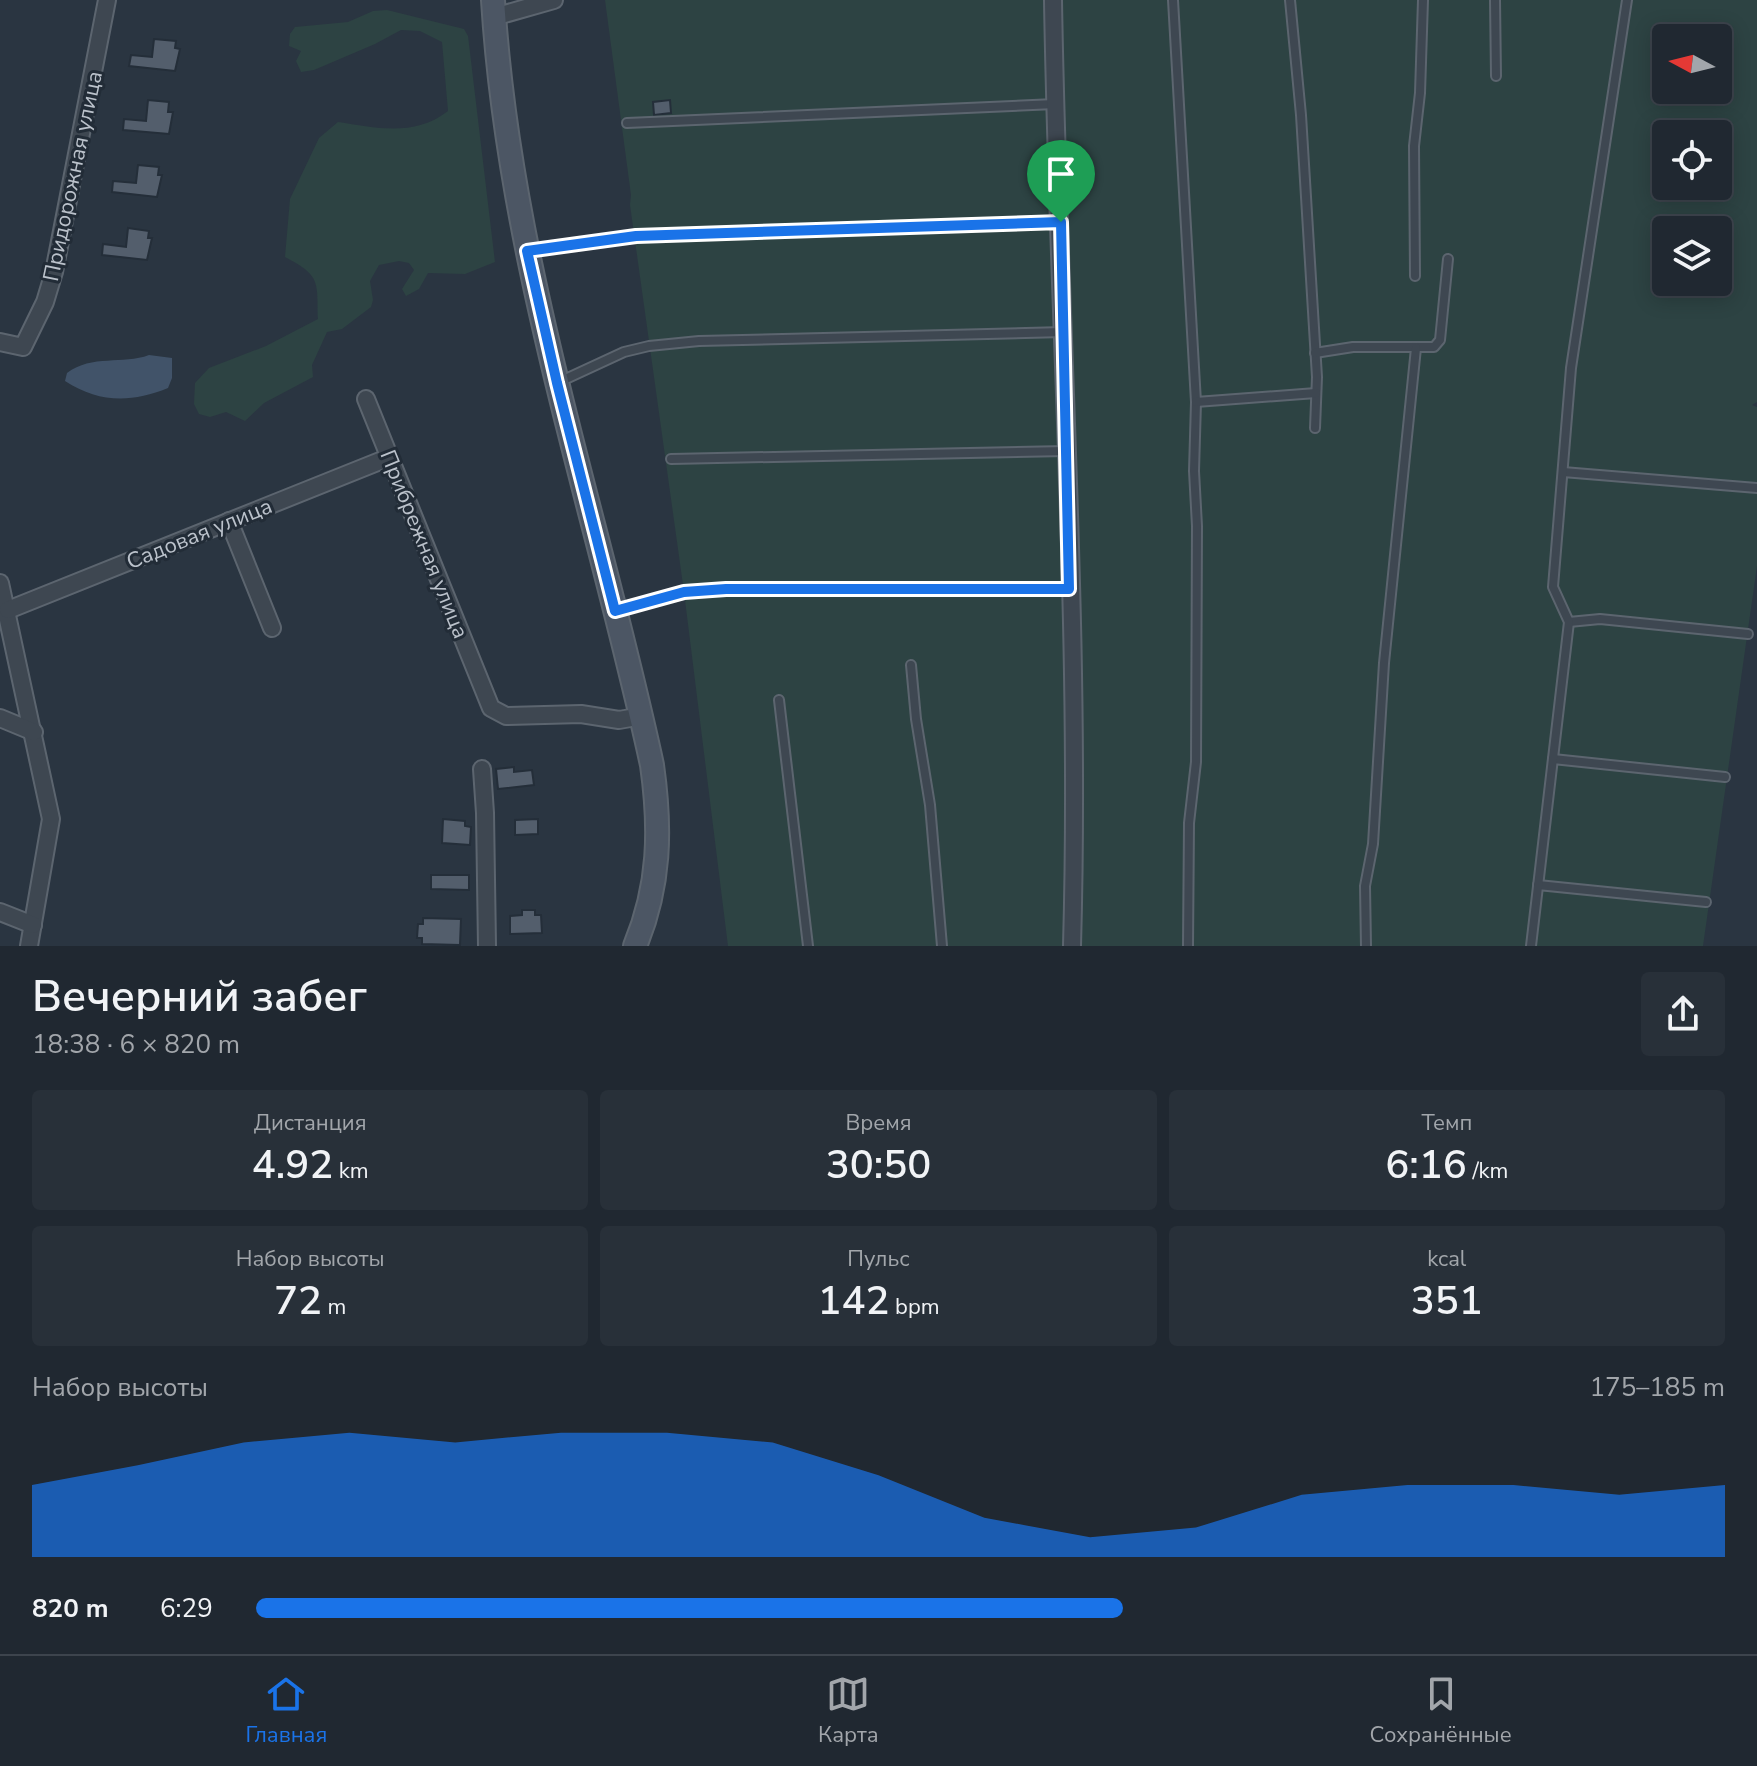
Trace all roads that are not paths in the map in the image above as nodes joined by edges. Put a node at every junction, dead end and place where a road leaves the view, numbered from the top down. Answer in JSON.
{"nodes":[{"id":1,"x":107,"y":0,"type":"edge"},
{"id":2,"x":554,"y":0,"type":"edge"},
{"id":3,"x":1053,"y":0,"type":"edge"},
{"id":4,"x":1173,"y":0,"type":"edge"},
{"id":5,"x":1290,"y":0,"type":"edge"},
{"id":6,"x":1423,"y":0,"type":"edge"},
{"id":7,"x":1495,"y":0,"type":"edge"},
{"id":8,"x":1627,"y":0,"type":"edge"},
{"id":9,"x":493,"y":8,"type":"edge"},
{"id":10,"x":1496,"y":76,"type":"dead end"},
{"id":11,"x":1055,"y":104,"type":"junction"},
{"id":12,"x":627,"y":123,"type":"dead end"},
{"id":13,"x":1061,"y":222,"type":"junction"},
{"id":14,"x":527,"y":251,"type":"junction"},
{"id":15,"x":1448,"y":259,"type":"dead end"},
{"id":16,"x":1415,"y":276,"type":"dead end"},
{"id":17,"x":1064,"y":332,"type":"junction"},
{"id":18,"x":0,"y":342,"type":"edge"},
{"id":19,"x":1416,"y":348,"type":"junction"},
{"id":20,"x":1315,"y":353,"type":"junction"},
{"id":21,"x":557,"y":383,"type":"junction"},
{"id":22,"x":1316,"y":393,"type":"junction"},
{"id":23,"x":366,"y":399,"type":"dead end"},
{"id":24,"x":1196,"y":402,"type":"junction"},
{"id":25,"x":1315,"y":428,"type":"dead end"},
{"id":26,"x":1066,"y":451,"type":"junction"},
{"id":27,"x":390,"y":457,"type":"junction"},
{"id":28,"x":671,"y":459,"type":"dead end"},
{"id":29,"x":1563,"y":472,"type":"junction"},
{"id":30,"x":1757,"y":488,"type":"edge"},
{"id":31,"x":229,"y":521,"type":"junction"},
{"id":32,"x":0,"y":583,"type":"edge"},
{"id":33,"x":1069,"y":589,"type":"junction"},
{"id":34,"x":8,"y":610,"type":"junction"},
{"id":35,"x":615,"y":611,"type":"junction"},
{"id":36,"x":1569,"y":622,"type":"junction"},
{"id":37,"x":272,"y":628,"type":"dead end"},
{"id":38,"x":1748,"y":634,"type":"dead end"},
{"id":39,"x":911,"y":665,"type":"dead end"},
{"id":40,"x":779,"y":700,"type":"dead end"},
{"id":41,"x":642,"y":716,"type":"junction"},
{"id":42,"x":0,"y":718,"type":"edge"},
{"id":43,"x":34,"y":732,"type":"junction"},
{"id":44,"x":1553,"y":759,"type":"junction"},
{"id":45,"x":482,"y":769,"type":"dead end"},
{"id":46,"x":1725,"y":777,"type":"dead end"},
{"id":47,"x":1538,"y":885,"type":"junction"},
{"id":48,"x":1706,"y":902,"type":"dead end"},
{"id":49,"x":0,"y":912,"type":"edge"},
{"id":50,"x":33,"y":925,"type":"junction"},
{"id":51,"x":29,"y":946,"type":"edge"},
{"id":52,"x":487,"y":946,"type":"edge"},
{"id":53,"x":635,"y":946,"type":"edge"},
{"id":54,"x":808,"y":946,"type":"edge"},
{"id":55,"x":942,"y":946,"type":"edge"},
{"id":56,"x":1072,"y":946,"type":"edge"},
{"id":57,"x":1188,"y":946,"type":"edge"},
{"id":58,"x":1366,"y":946,"type":"edge"},
{"id":59,"x":1531,"y":946,"type":"edge"}],
"edges":[{"from":1,"to":18,"type":"street","name":"Придорожная улица"},
{"from":2,"to":9,"type":"street"},
{"from":3,"to":11,"type":"street"},
{"from":4,"to":24,"type":"lane"},
{"from":5,"to":20,"type":"lane"},
{"from":6,"to":16,"type":"lane"},
{"from":7,"to":10,"type":"lane"},
{"from":8,"to":29,"type":"lane"},
{"from":9,"to":14,"type":"main road"},
{"from":11,"to":12,"type":"lane"},
{"from":11,"to":13,"type":"street"},
{"from":13,"to":14,"type":"lane"},
{"from":13,"to":17,"type":"street"},
{"from":14,"to":21,"type":"main road"},
{"from":15,"to":19,"type":"lane"},
{"from":17,"to":21,"type":"lane"},
{"from":17,"to":26,"type":"street"},
{"from":19,"to":20,"type":"lane"},
{"from":19,"to":58,"type":"lane"},
{"from":20,"to":22,"type":"lane"},
{"from":21,"to":35,"type":"main road"},
{"from":22,"to":24,"type":"lane"},
{"from":22,"to":25,"type":"lane"},
{"from":23,"to":27,"type":"street","name":"Прибрежная улица"},
{"from":24,"to":57,"type":"lane"},
{"from":26,"to":28,"type":"lane"},
{"from":26,"to":33,"type":"street"},
{"from":27,"to":31,"type":"street","name":"Садовая улица"},
{"from":27,"to":41,"type":"street","name":"Прибрежная улица"},
{"from":29,"to":30,"type":"lane"},
{"from":29,"to":36,"type":"lane"},
{"from":31,"to":34,"type":"street","name":"Садовая улица"},
{"from":31,"to":37,"type":"street"},
{"from":32,"to":34,"type":"street"},
{"from":33,"to":35,"type":"lane"},
{"from":33,"to":56,"type":"street"},
{"from":34,"to":43,"type":"street"},
{"from":35,"to":41,"type":"main road"},
{"from":36,"to":38,"type":"lane"},
{"from":36,"to":44,"type":"lane"},
{"from":39,"to":55,"type":"lane"},
{"from":40,"to":54,"type":"lane"},
{"from":41,"to":53,"type":"main road"},
{"from":42,"to":43,"type":"street"},
{"from":43,"to":50,"type":"street"},
{"from":44,"to":46,"type":"lane"},
{"from":44,"to":47,"type":"lane"},
{"from":45,"to":52,"type":"street"},
{"from":47,"to":48,"type":"lane"},
{"from":47,"to":59,"type":"lane"},
{"from":49,"to":50,"type":"street"},
{"from":50,"to":51,"type":"street"}]}
